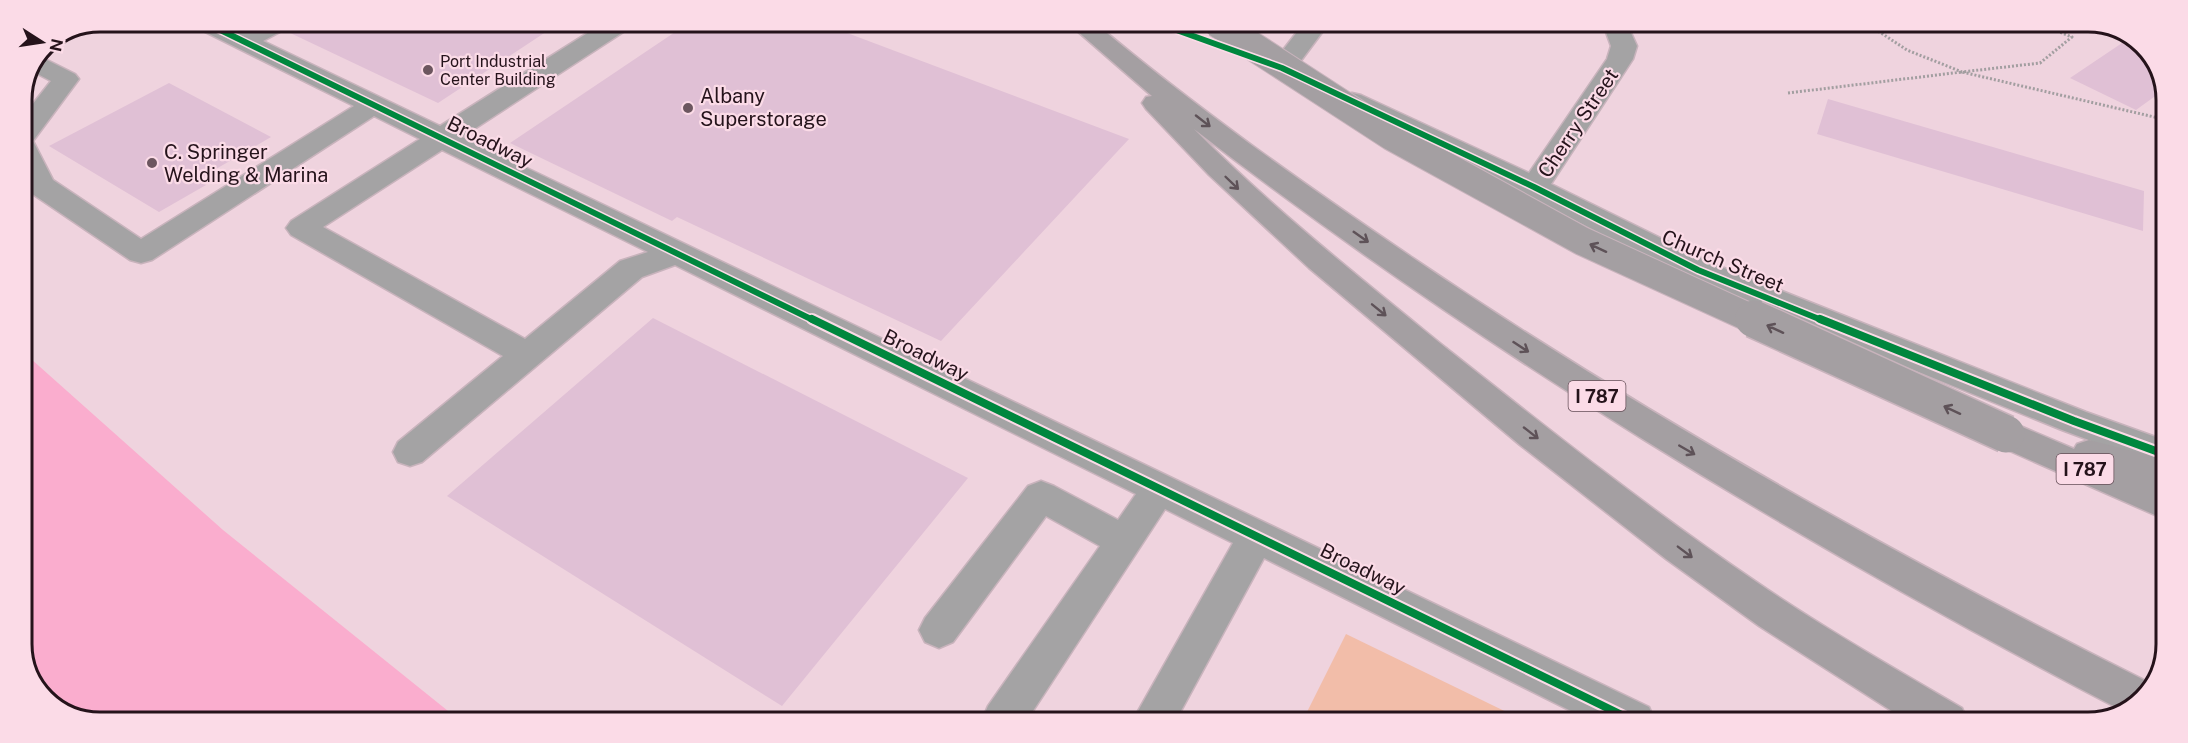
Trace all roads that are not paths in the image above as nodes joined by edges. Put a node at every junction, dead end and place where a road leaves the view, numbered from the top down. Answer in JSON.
{"nodes":[{"id":1,"x":225,"y":32,"type":"edge"},
{"id":2,"x":261,"y":32,"type":"edge"},
{"id":3,"x":606,"y":32,"type":"edge"},
{"id":4,"x":1090,"y":32,"type":"edge"},
{"id":5,"x":1091,"y":32,"type":"edge"},
{"id":6,"x":1231,"y":32,"type":"edge"},
{"id":7,"x":1310,"y":32,"type":"edge"},
{"id":8,"x":1618,"y":32,"type":"edge"},
{"id":9,"x":244,"y":41,"type":"junction"},
{"id":10,"x":52,"y":72,"type":"edge"},
{"id":11,"x":375,"y":104,"type":"junction"},
{"id":12,"x":32,"y":124,"type":"edge"},
{"id":13,"x":443,"y":137,"type":"junction"},
{"id":14,"x":32,"y":167,"type":"edge"},
{"id":15,"x":1534,"y":187,"type":"junction"},
{"id":16,"x":679,"y":254,"type":"junction"},
{"id":17,"x":528,"y":355,"type":"junction"},
{"id":18,"x":2006,"y":434,"type":"junction"},
{"id":19,"x":2156,"y":451,"type":"edge"},
{"id":20,"x":410,"y":452,"type":"dead end"},
{"id":21,"x":2156,"y":471,"type":"edge"},
{"id":22,"x":1160,"y":488,"type":"junction"},
{"id":23,"x":2156,"y":500,"type":"edge"},
{"id":24,"x":1257,"y":536,"type":"junction"},
{"id":25,"x":1124,"y":541,"type":"junction"},
{"id":26,"x":939,"y":630,"type":"dead end"},
{"id":27,"x":2133,"y":695,"type":"edge"},
{"id":28,"x":1008,"y":712,"type":"edge"},
{"id":29,"x":1158,"y":712,"type":"edge"},
{"id":30,"x":1616,"y":712,"type":"edge"},
{"id":31,"x":1931,"y":712,"type":"edge"}],
"edges":[{"from":1,"to":9,"type":"street","name":"Broadway"},
{"from":2,"to":9,"type":"street"},
{"from":3,"to":13,"type":"street"},
{"from":4,"to":31,"type":"highway","one_way":true},
{"from":5,"to":27,"type":"highway","number":"I 787","one_way":true},
{"from":18,"to":6,"type":"highway","number":"I 787","one_way":true,"bridge":true},
{"from":7,"to":15,"type":"street","name":"Church Street"},
{"from":8,"to":15,"type":"street","name":"Cherry Street"},
{"from":9,"to":11,"type":"street","name":"Broadway"},
{"from":10,"to":12,"type":"street"},
{"from":11,"to":13,"type":"street","name":"Broadway"},
{"from":11,"to":14,"type":"street"},
{"from":13,"to":16,"type":"street","name":"Broadway"},
{"from":13,"to":17,"type":"street"},
{"from":15,"to":19,"type":"street","name":"Church Street"},
{"from":16,"to":17,"type":"street"},
{"from":16,"to":22,"type":"street","name":"Broadway"},
{"from":17,"to":20,"type":"street"},
{"from":18,"to":21,"type":"highway"},
{"from":18,"to":23,"type":"highway","number":"I 787"},
{"from":22,"to":24,"type":"street","name":"Broadway"},
{"from":22,"to":25,"type":"street"},
{"from":24,"to":29,"type":"street"},
{"from":24,"to":30,"type":"street","name":"Broadway"},
{"from":25,"to":26,"type":"street"},
{"from":25,"to":28,"type":"street"}]}
